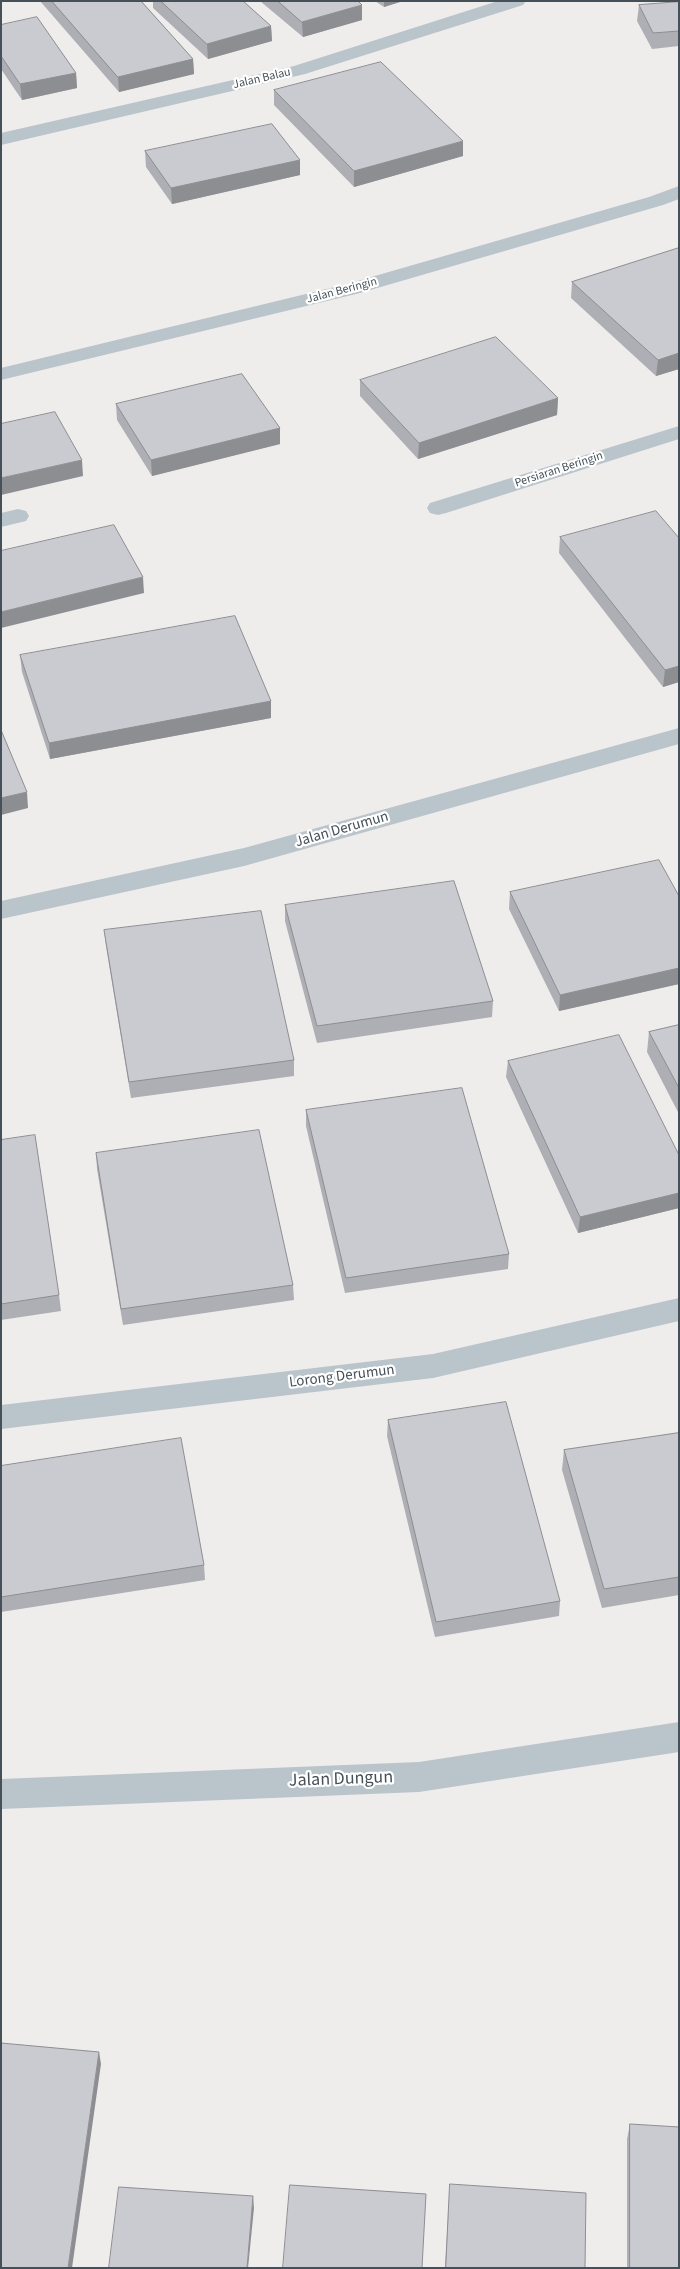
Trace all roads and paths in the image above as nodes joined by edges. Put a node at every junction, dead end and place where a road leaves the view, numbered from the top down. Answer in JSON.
{"nodes":[{"id":1,"x":517,"y":1,"type":"edge"},
{"id":2,"x":1,"y":139,"type":"edge"},
{"id":3,"x":679,"y":192,"type":"edge"},
{"id":4,"x":1,"y":374,"type":"edge"},
{"id":5,"x":679,"y":432,"type":"edge"},
{"id":6,"x":438,"y":508,"type":"dead end"},
{"id":7,"x":679,"y":736,"type":"edge"},
{"id":8,"x":1,"y":910,"type":"edge"},
{"id":9,"x":679,"y":1309,"type":"edge"},
{"id":10,"x":1,"y":1417,"type":"edge"},
{"id":11,"x":679,"y":1737,"type":"edge"},
{"id":12,"x":1,"y":1794,"type":"edge"}],
"edges":[{"from":1,"to":2,"type":"street","name":"Jalan Balau"},
{"from":3,"to":4,"type":"street","name":"Jalan Beringin"},
{"from":5,"to":6,"type":"street","name":"Persiaran Beringin"},
{"from":7,"to":8,"type":"street","name":"Jalan Derumun"},
{"from":9,"to":10,"type":"street","name":"Lorong Derumun"},
{"from":11,"to":12,"type":"street","name":"Jalan Dungun"}]}
